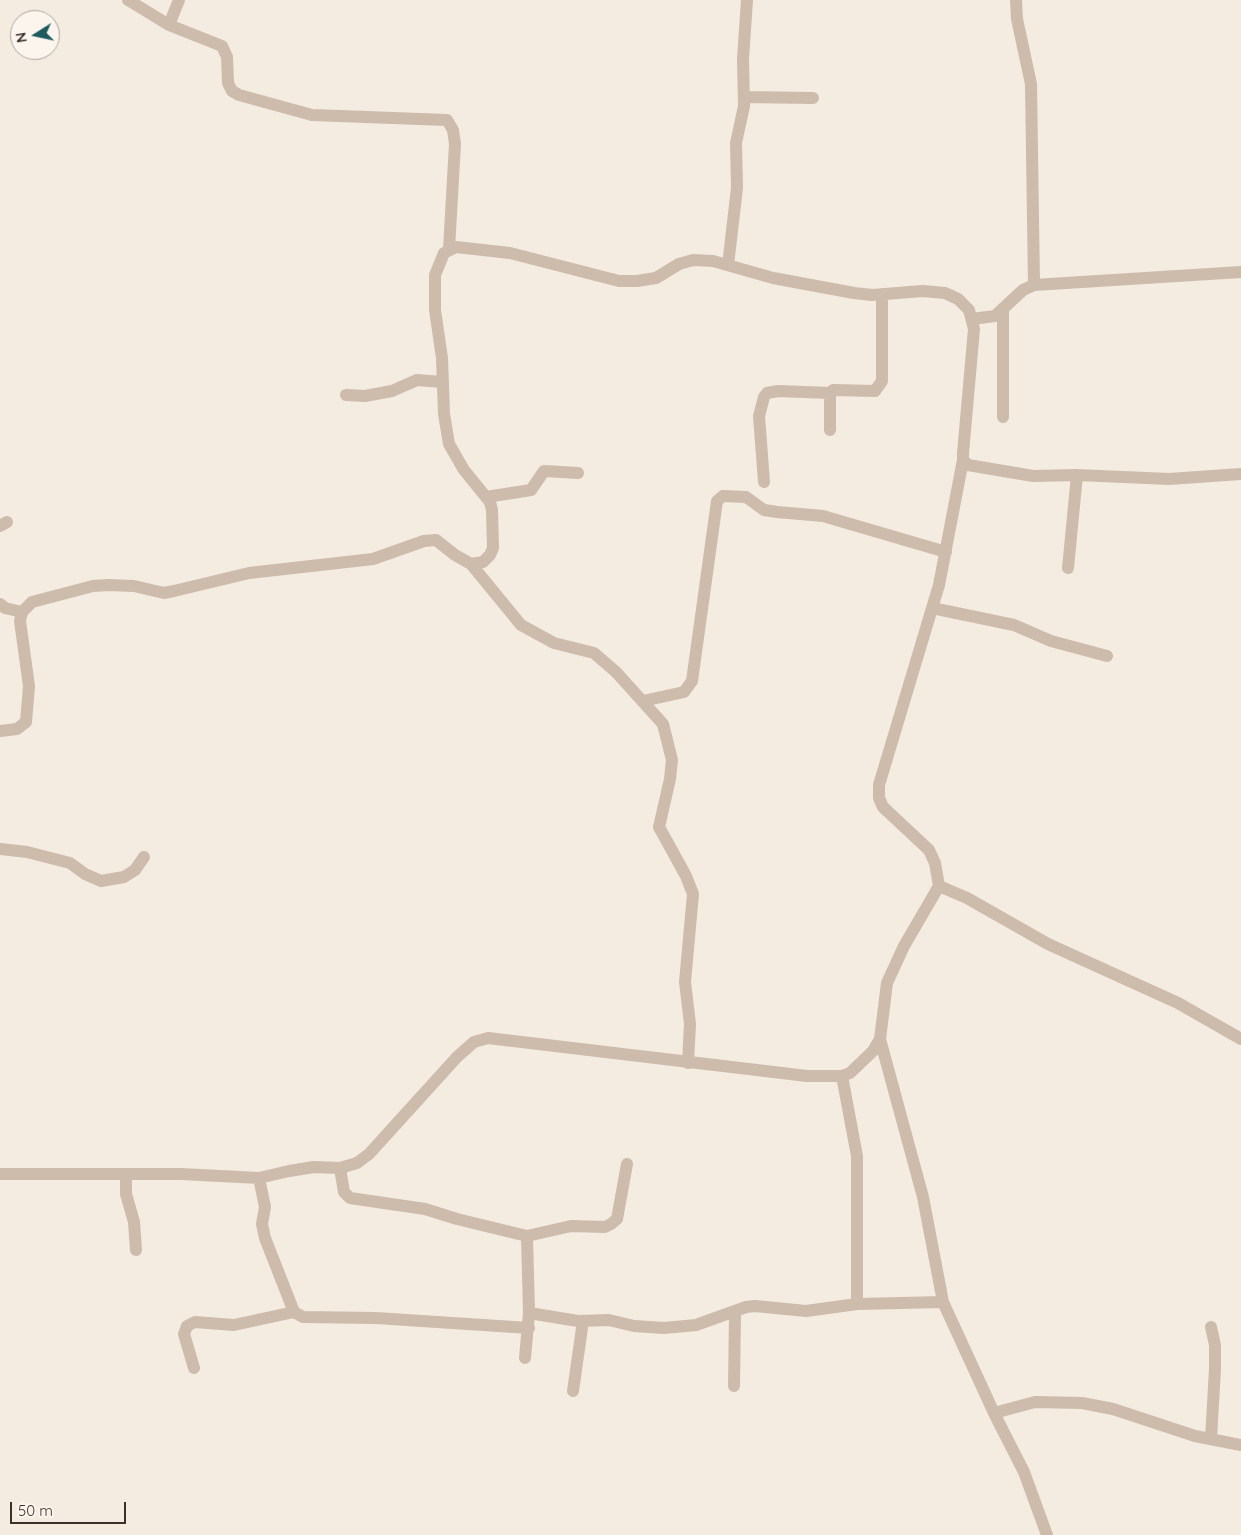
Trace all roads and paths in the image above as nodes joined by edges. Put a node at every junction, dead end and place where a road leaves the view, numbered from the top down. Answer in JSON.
{"nodes":[{"id":1,"x":128,"y":0,"type":"edge"},
{"id":2,"x":179,"y":0,"type":"edge"},
{"id":3,"x":747,"y":0,"type":"edge"},
{"id":4,"x":1016,"y":0,"type":"edge"},
{"id":5,"x":169,"y":25,"type":"junction"},
{"id":6,"x":744,"y":97,"type":"junction"},
{"id":7,"x":813,"y":98,"type":"dead end"},
{"id":8,"x":449,"y":248,"type":"junction"},
{"id":9,"x":728,"y":265,"type":"junction"},
{"id":10,"x":1241,"y":272,"type":"edge"},
{"id":11,"x":1034,"y":285,"type":"junction"},
{"id":12,"x":882,"y":294,"type":"junction"},
{"id":13,"x":1002,"y":312,"type":"junction"},
{"id":14,"x":972,"y":319,"type":"junction"},
{"id":15,"x":442,"y":382,"type":"junction"},
{"id":16,"x":830,"y":393,"type":"junction"},
{"id":17,"x":346,"y":395,"type":"dead end"},
{"id":18,"x":1003,"y":417,"type":"dead end"},
{"id":19,"x":830,"y":430,"type":"dead end"},
{"id":20,"x":963,"y":460,"type":"junction"},
{"id":21,"x":578,"y":473,"type":"dead end"},
{"id":22,"x":1077,"y":474,"type":"junction"},
{"id":23,"x":1241,"y":474,"type":"edge"},
{"id":24,"x":764,"y":482,"type":"dead end"},
{"id":25,"x":486,"y":497,"type":"junction"},
{"id":26,"x":946,"y":552,"type":"junction"},
{"id":27,"x":471,"y":564,"type":"junction"},
{"id":28,"x":1068,"y":568,"type":"dead end"},
{"id":29,"x":0,"y":604,"type":"edge"},
{"id":30,"x":932,"y":608,"type":"junction"},
{"id":31,"x":22,"y":612,"type":"junction"},
{"id":32,"x":1108,"y":656,"type":"dead end"},
{"id":33,"x":642,"y":701,"type":"junction"},
{"id":34,"x":0,"y":731,"type":"edge"},
{"id":35,"x":0,"y":848,"type":"edge"},
{"id":36,"x":144,"y":856,"type":"dead end"},
{"id":37,"x":939,"y":886,"type":"junction"},
{"id":38,"x":880,"y":1039,"type":"junction"},
{"id":39,"x":1241,"y":1039,"type":"edge"},
{"id":40,"x":688,"y":1062,"type":"junction"},
{"id":41,"x":842,"y":1076,"type":"junction"},
{"id":42,"x":627,"y":1164,"type":"dead end"},
{"id":43,"x":340,"y":1168,"type":"junction"},
{"id":44,"x":0,"y":1174,"type":"edge"},
{"id":45,"x":126,"y":1175,"type":"junction"},
{"id":46,"x":259,"y":1178,"type":"junction"},
{"id":47,"x":527,"y":1236,"type":"junction"},
{"id":48,"x":136,"y":1250,"type":"dead end"},
{"id":49,"x":943,"y":1302,"type":"junction"},
{"id":50,"x":858,"y":1304,"type":"junction"},
{"id":51,"x":294,"y":1312,"type":"junction"},
{"id":52,"x":529,"y":1313,"type":"junction"},
{"id":53,"x":735,"y":1313,"type":"junction"},
{"id":54,"x":583,"y":1321,"type":"junction"},
{"id":55,"x":1211,"y":1327,"type":"dead end"},
{"id":56,"x":529,"y":1328,"type":"junction"},
{"id":57,"x":525,"y":1358,"type":"dead end"},
{"id":58,"x":194,"y":1368,"type":"dead end"},
{"id":59,"x":734,"y":1386,"type":"dead end"},
{"id":60,"x":573,"y":1392,"type":"dead end"},
{"id":61,"x":994,"y":1414,"type":"junction"},
{"id":62,"x":1211,"y":1439,"type":"junction"},
{"id":63,"x":1241,"y":1445,"type":"edge"},
{"id":64,"x":1047,"y":1535,"type":"edge"}],
"edges":[{"from":1,"to":5,"type":"street"},
{"from":2,"to":5,"type":"street"},
{"from":3,"to":6,"type":"street"},
{"from":4,"to":11,"type":"street"},
{"from":5,"to":8,"type":"street"},
{"from":6,"to":7,"type":"street"},
{"from":6,"to":9,"type":"street"},
{"from":8,"to":9,"type":"street"},
{"from":8,"to":15,"type":"street"},
{"from":9,"to":12,"type":"street"},
{"from":10,"to":11,"type":"street"},
{"from":11,"to":13,"type":"street"},
{"from":12,"to":14,"type":"street"},
{"from":12,"to":16,"type":"street"},
{"from":13,"to":14,"type":"street"},
{"from":13,"to":18,"type":"street"},
{"from":14,"to":20,"type":"street"},
{"from":15,"to":17,"type":"street"},
{"from":15,"to":25,"type":"street"},
{"from":16,"to":19,"type":"street"},
{"from":16,"to":24,"type":"street"},
{"from":20,"to":22,"type":"street"},
{"from":20,"to":26,"type":"street"},
{"from":21,"to":25,"type":"street"},
{"from":22,"to":23,"type":"street"},
{"from":22,"to":28,"type":"street"},
{"from":25,"to":27,"type":"street"},
{"from":26,"to":30,"type":"street"},
{"from":26,"to":33,"type":"street"},
{"from":27,"to":31,"type":"street"},
{"from":27,"to":33,"type":"street"},
{"from":29,"to":31,"type":"street"},
{"from":30,"to":32,"type":"street"},
{"from":30,"to":37,"type":"street"},
{"from":31,"to":34,"type":"street"},
{"from":33,"to":40,"type":"street"},
{"from":35,"to":36,"type":"street"},
{"from":37,"to":38,"type":"street"},
{"from":37,"to":39,"type":"street"},
{"from":38,"to":41,"type":"street"},
{"from":38,"to":49,"type":"street"},
{"from":40,"to":41,"type":"street"},
{"from":40,"to":43,"type":"street"},
{"from":41,"to":50,"type":"street"},
{"from":42,"to":47,"type":"street"},
{"from":43,"to":46,"type":"street"},
{"from":43,"to":47,"type":"street"},
{"from":44,"to":45,"type":"street"},
{"from":45,"to":46,"type":"street"},
{"from":45,"to":48,"type":"street"},
{"from":46,"to":51,"type":"street"},
{"from":47,"to":52,"type":"street"},
{"from":49,"to":50,"type":"street"},
{"from":49,"to":61,"type":"street"},
{"from":50,"to":53,"type":"street"},
{"from":51,"to":56,"type":"street"},
{"from":51,"to":58,"type":"street"},
{"from":52,"to":54,"type":"street"},
{"from":52,"to":56,"type":"street"},
{"from":53,"to":54,"type":"street"},
{"from":53,"to":59,"type":"street"},
{"from":54,"to":60,"type":"street"},
{"from":55,"to":62,"type":"street"},
{"from":56,"to":57,"type":"street"},
{"from":61,"to":62,"type":"street"},
{"from":61,"to":64,"type":"street"},
{"from":62,"to":63,"type":"street"}]}
